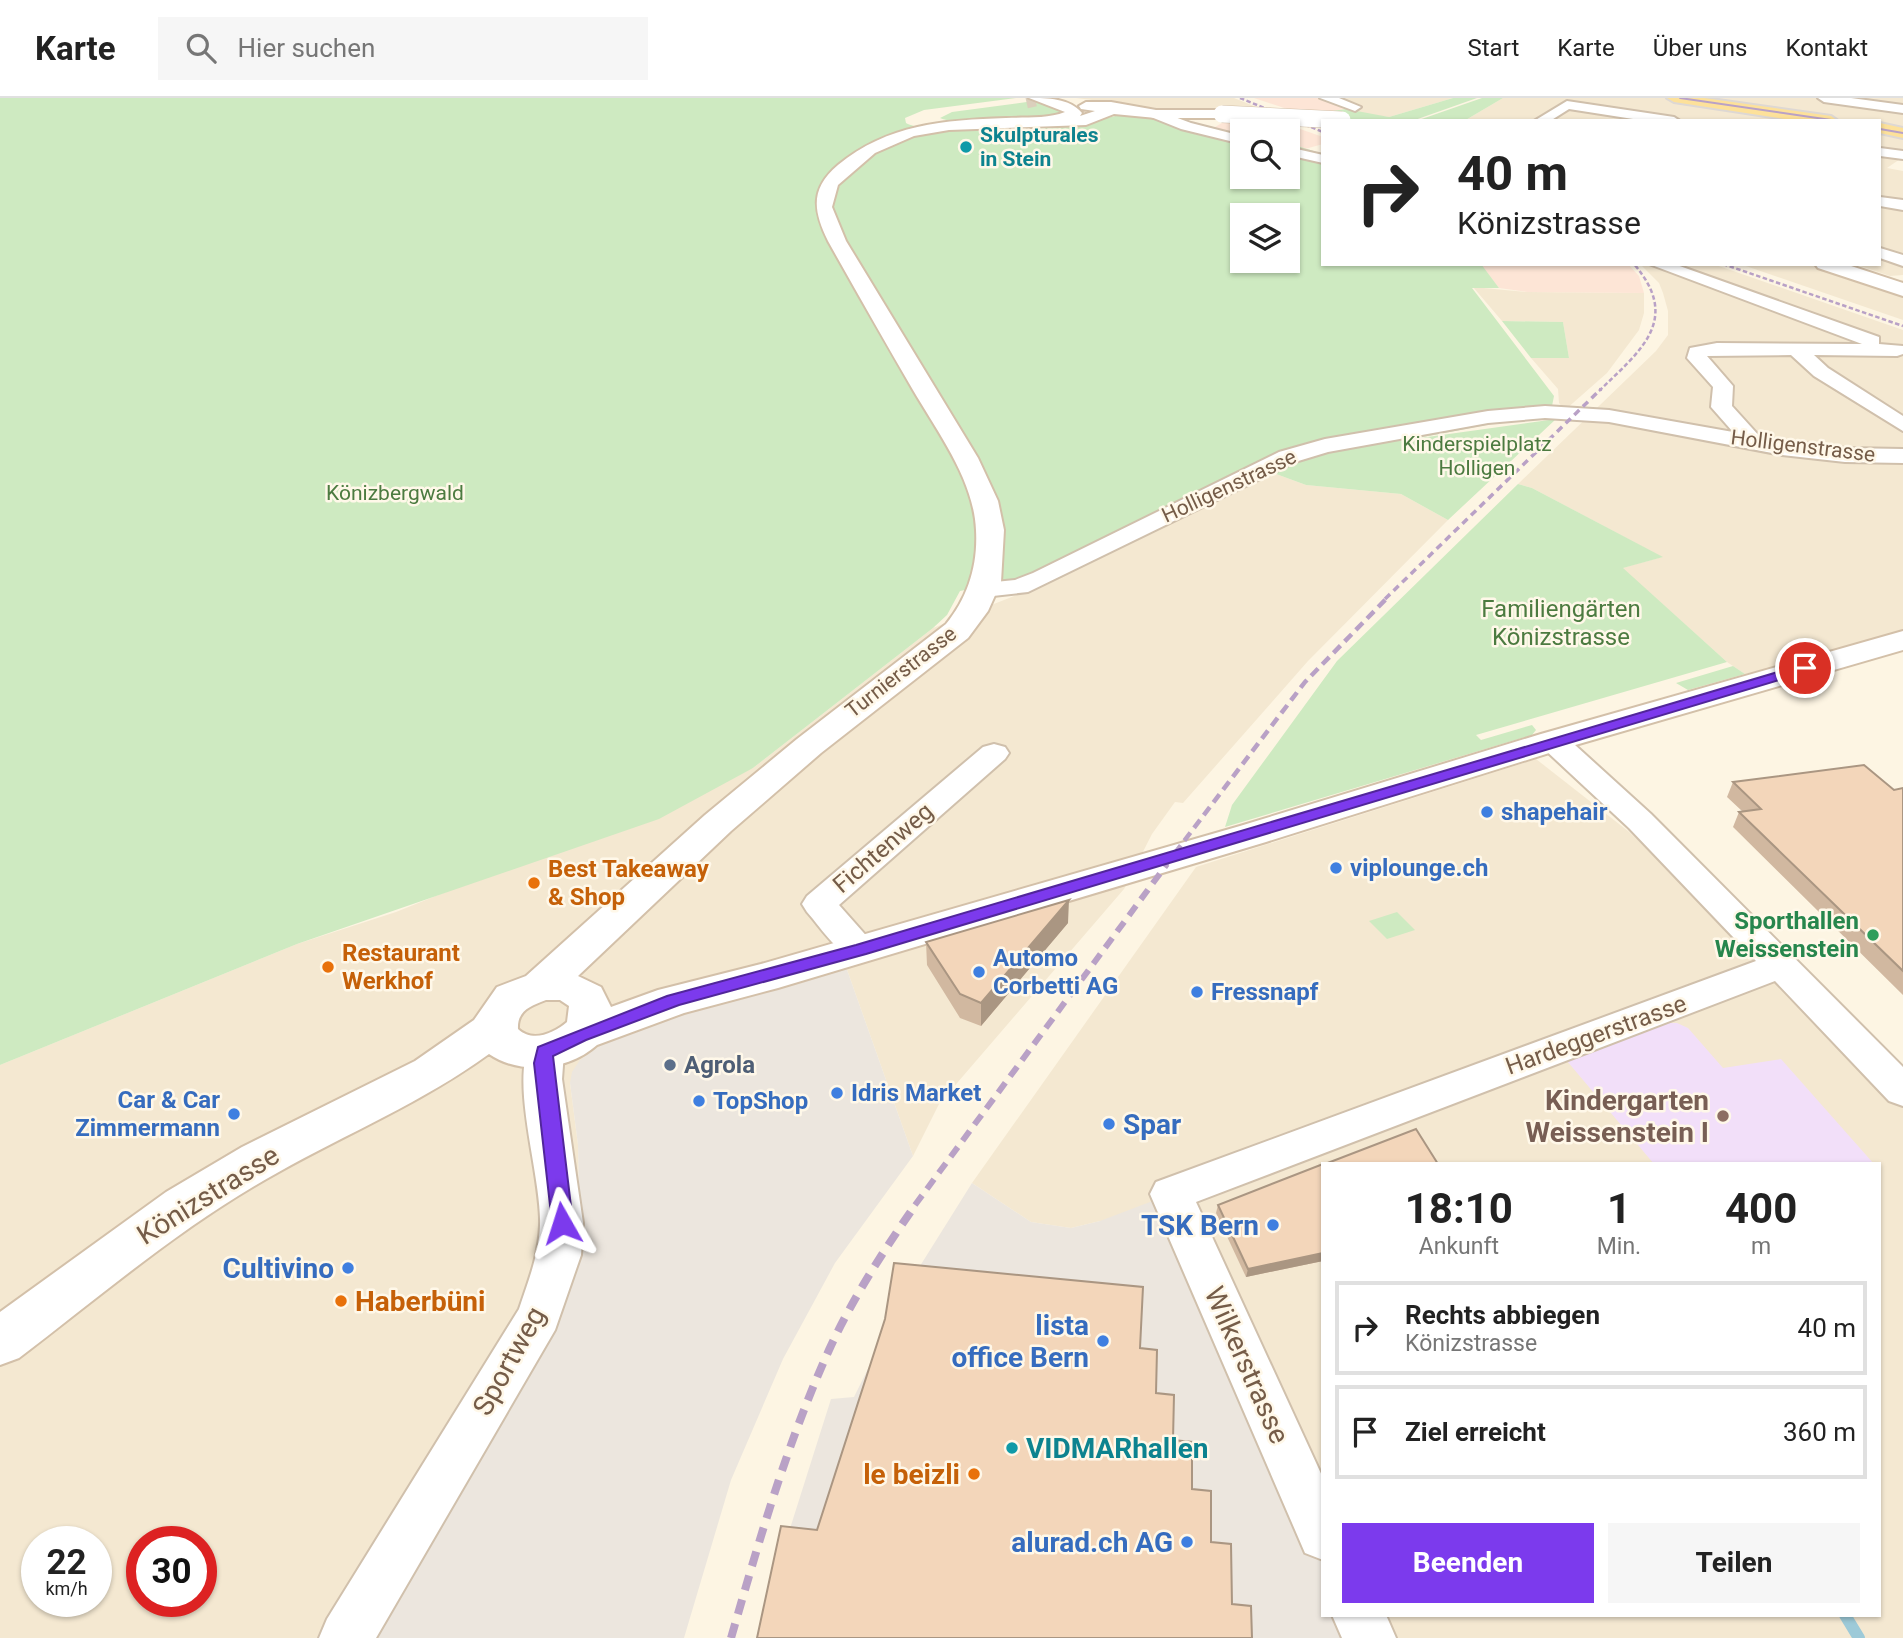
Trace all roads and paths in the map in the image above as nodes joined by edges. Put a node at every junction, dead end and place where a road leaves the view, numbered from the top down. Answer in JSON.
{"nodes":[{"id":1,"x":1038,"y":98,"type":"edge"},
{"id":2,"x":1057,"y":98,"type":"edge"},
{"id":3,"x":1074,"y":98,"type":"edge"},
{"id":4,"x":1326,"y":98,"type":"edge"},
{"id":5,"x":1674,"y":98,"type":"edge"},
{"id":6,"x":1824,"y":98,"type":"edge"},
{"id":7,"x":1884,"y":102,"type":"edge"},
{"id":8,"x":1105,"y":107,"type":"junction"},
{"id":9,"x":1355,"y":107,"type":"dead end"},
{"id":10,"x":965,"y":108,"type":"dead end"},
{"id":11,"x":1903,"y":109,"type":"edge"},
{"id":12,"x":1631,"y":118,"type":"edge"},
{"id":13,"x":1181,"y":119,"type":"junction"},
{"id":14,"x":1543,"y":119,"type":"edge"},
{"id":15,"x":1816,"y":119,"type":"edge"},
{"id":16,"x":1321,"y":120,"type":"edge"},
{"id":17,"x":1045,"y":121,"type":"junction"},
{"id":18,"x":933,"y":124,"type":"junction"},
{"id":19,"x":1881,"y":128,"type":"edge"},
{"id":20,"x":1903,"y":131,"type":"edge"},
{"id":21,"x":1230,"y":136,"type":"edge"},
{"id":22,"x":1881,"y":152,"type":"edge"},
{"id":23,"x":1300,"y":154,"type":"edge"},
{"id":24,"x":1903,"y":155,"type":"edge"},
{"id":25,"x":1321,"y":159,"type":"edge"},
{"id":26,"x":1881,"y":202,"type":"edge"},
{"id":27,"x":1903,"y":205,"type":"edge"},
{"id":28,"x":1881,"y":253,"type":"edge"},
{"id":29,"x":1903,"y":261,"type":"edge"},
{"id":30,"x":1663,"y":266,"type":"edge"},
{"id":31,"x":1831,"y":266,"type":"edge"},
{"id":32,"x":1902,"y":289,"type":"edge"},
{"id":33,"x":1797,"y":350,"type":"junction"},
{"id":34,"x":1900,"y":351,"type":"edge"},
{"id":35,"x":1903,"y":425,"type":"edge"},
{"id":36,"x":1755,"y":444,"type":"junction"},
{"id":37,"x":1903,"y":456,"type":"edge"},
{"id":38,"x":984,"y":589,"type":"junction"},
{"id":39,"x":1903,"y":640,"type":"edge"},
{"id":40,"x":1553,"y":741,"type":"junction"},
{"id":41,"x":994,"y":753,"type":"dead end"},
{"id":42,"x":860,"y":950,"type":"junction"},
{"id":43,"x":1779,"y":966,"type":"junction"},
{"id":44,"x":549,"y":1021,"type":"junction"},
{"id":45,"x":1903,"y":1091,"type":"edge"},
{"id":46,"x":1171,"y":1194,"type":"joint"},
{"id":47,"x":0,"y":1342,"type":"edge"},
{"id":48,"x":1321,"y":1531,"type":"edge"},
{"id":49,"x":1360,"y":1617,"type":"edge"},
{"id":50,"x":346,"y":1638,"type":"edge"},
{"id":51,"x":1369,"y":1638,"type":"edge"}],
"edges":[{"from":1,"to":8,"type":"main road"},
{"from":1,"to":17,"type":"main road","name":"Turnierstrasse"},
{"from":2,"to":8,"type":"main road"},
{"from":3,"to":8,"type":"main road"},
{"from":4,"to":9,"type":"street"},
{"from":5,"to":15,"type":"main road"},
{"from":6,"to":7,"type":"street"},
{"from":7,"to":11,"type":"street"},
{"from":8,"to":13,"type":"main road"},
{"from":8,"to":13,"type":"main road"},
{"from":8,"to":17,"type":"main road","name":"Turnierstrasse"},
{"from":8,"to":18,"type":"main road","name":"Turnierstrasse"},
{"from":10,"to":18,"type":"main road","name":"Turnierstrasse"},
{"from":12,"to":14,"type":"street"},
{"from":13,"to":16,"type":"main road","bridge":true},
{"from":13,"to":21,"type":"street"},
{"from":17,"to":18,"type":"main road","name":"Turnierstrasse"},
{"from":18,"to":38,"type":"main road","name":"Turnierstrasse"},
{"from":19,"to":20,"type":"main road"},
{"from":22,"to":24,"type":"street"},
{"from":23,"to":25,"type":"street"},
{"from":26,"to":27,"type":"street"},
{"from":28,"to":29,"type":"street"},
{"from":30,"to":34,"type":"street"},
{"from":31,"to":32,"type":"main road"},
{"from":33,"to":34,"type":"street"},
{"from":33,"to":35,"type":"street","name":"Holligenstrasse"},
{"from":33,"to":36,"type":"street"},
{"from":36,"to":37,"type":"street","name":"Holligenstrasse"},
{"from":36,"to":38,"type":"street","name":"Holligenstrasse"},
{"from":38,"to":44,"type":"main road","name":"Turnierstrasse"},
{"from":39,"to":40,"type":"main road","name":"Könizstrasse"},
{"from":40,"to":42,"type":"main road","name":"Könizstrasse"},
{"from":40,"to":43,"type":"street"},
{"from":41,"to":42,"type":"street","name":"Fichtenweg"},
{"from":42,"to":44,"type":"main road","name":"Könizstrasse"},
{"from":43,"to":45,"type":"street"},
{"from":43,"to":46,"type":"street","name":"Hardeggerstrasse"},
{"from":44,"to":47,"type":"main road","name":"Könizstrasse"},
{"from":44,"to":50,"type":"street","name":"Sportweg"},
{"from":46,"to":48,"type":"street","name":"Wilkerstrasse"},
{"from":49,"to":51,"type":"street"}]}
